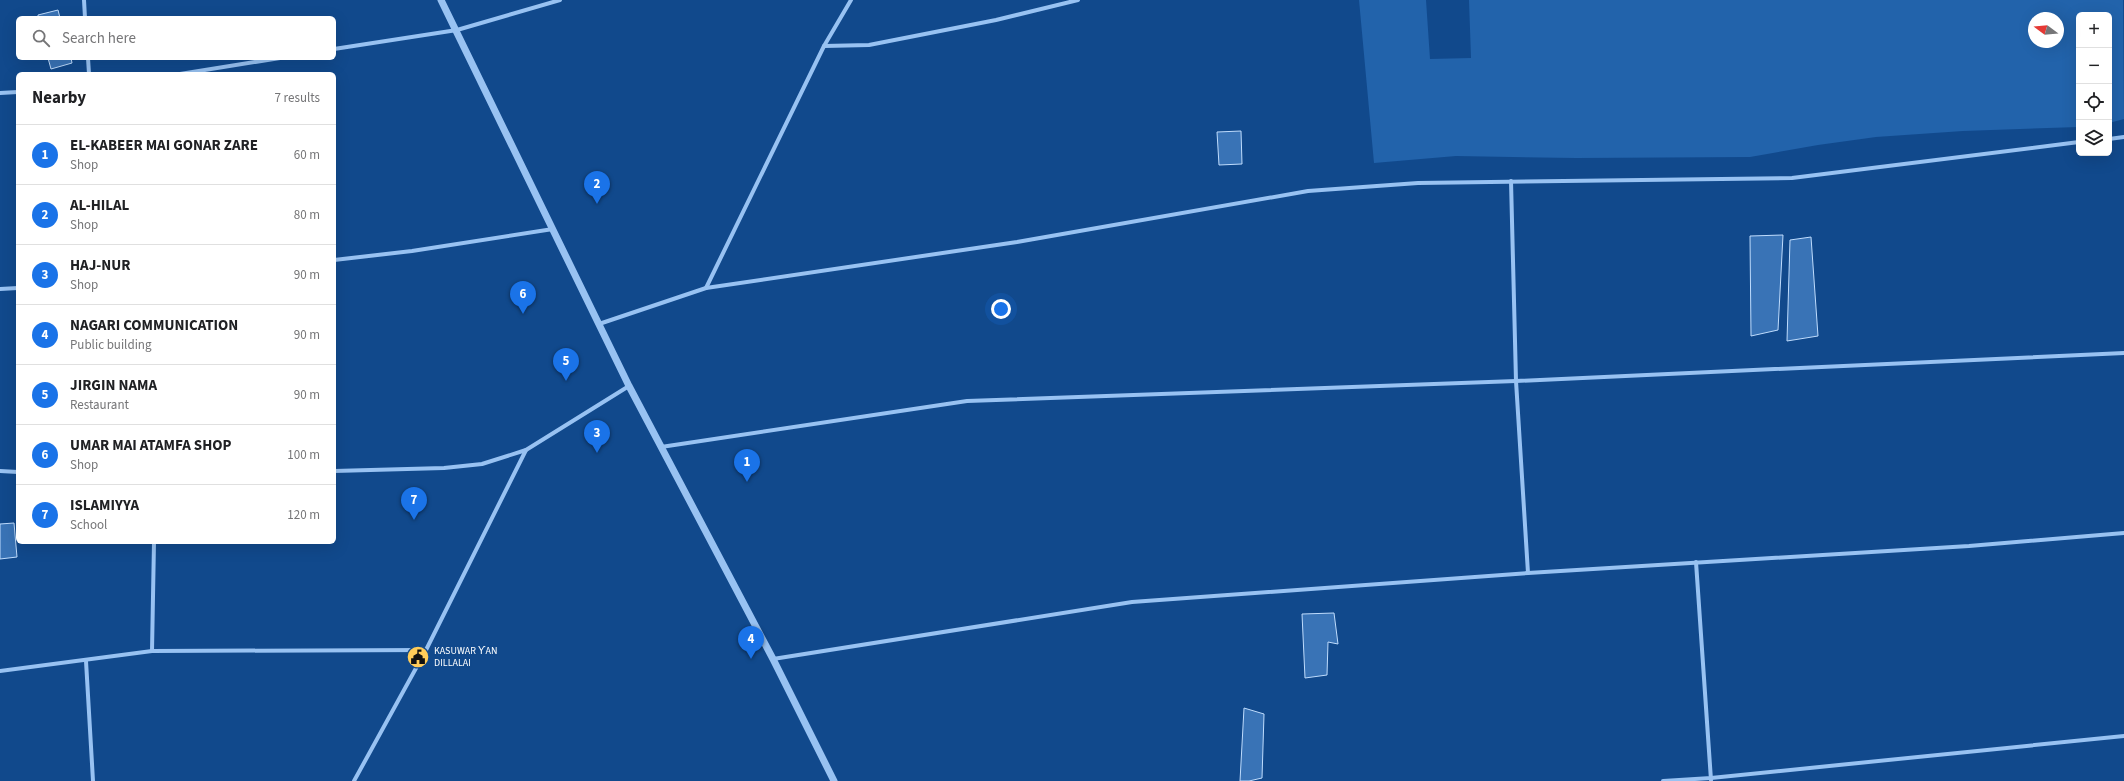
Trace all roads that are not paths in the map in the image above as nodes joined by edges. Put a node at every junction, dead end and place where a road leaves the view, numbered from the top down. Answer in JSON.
{"nodes":[{"id":1,"x":84,"y":0,"type":"edge"},
{"id":2,"x":441,"y":0,"type":"edge"},
{"id":3,"x":560,"y":0,"type":"edge"},
{"id":4,"x":851,"y":0,"type":"edge"},
{"id":5,"x":1078,"y":0,"type":"edge"},
{"id":6,"x":85,"y":16,"type":"edge"},
{"id":7,"x":457,"y":30,"type":"junction"},
{"id":8,"x":824,"y":46,"type":"junction"},
{"id":9,"x":336,"y":49,"type":"edge"},
{"id":10,"x":88,"y":60,"type":"edge"},
{"id":11,"x":268,"y":60,"type":"edge"},
{"id":12,"x":89,"y":72,"type":"edge"},
{"id":13,"x":192,"y":72,"type":"edge"},
{"id":14,"x":16,"y":92,"type":"edge"},
{"id":15,"x":0,"y":93,"type":"edge"},
{"id":16,"x":2124,"y":137,"type":"edge"},
{"id":17,"x":2112,"y":138,"type":"edge"},
{"id":18,"x":2076,"y":142,"type":"edge"},
{"id":19,"x":1511,"y":181,"type":"junction"},
{"id":20,"x":553,"y":229,"type":"junction"},
{"id":21,"x":336,"y":260,"type":"edge"},
{"id":22,"x":16,"y":288,"type":"edge"},
{"id":23,"x":706,"y":288,"type":"junction"},
{"id":24,"x":0,"y":289,"type":"edge"},
{"id":25,"x":598,"y":324,"type":"junction"},
{"id":26,"x":2124,"y":353,"type":"edge"},
{"id":27,"x":1516,"y":381,"type":"junction"},
{"id":28,"x":629,"y":386,"type":"junction"},
{"id":29,"x":661,"y":447,"type":"junction"},
{"id":30,"x":526,"y":450,"type":"junction"},
{"id":31,"x":0,"y":471,"type":"edge"},
{"id":32,"x":336,"y":471,"type":"edge"},
{"id":33,"x":16,"y":472,"type":"edge"},
{"id":34,"x":2124,"y":533,"type":"edge"},
{"id":35,"x":154,"y":544,"type":"edge"},
{"id":36,"x":1696,"y":562,"type":"junction"},
{"id":37,"x":1528,"y":573,"type":"junction"},
{"id":38,"x":426,"y":650,"type":"junction"},
{"id":39,"x":152,"y":651,"type":"junction"},
{"id":40,"x":773,"y":659,"type":"junction"},
{"id":41,"x":86,"y":661,"type":"junction"},
{"id":42,"x":0,"y":671,"type":"edge"},
{"id":43,"x":2124,"y":736,"type":"edge"},
{"id":44,"x":1711,"y":780,"type":"edge"},
{"id":45,"x":93,"y":781,"type":"edge"},
{"id":46,"x":354,"y":781,"type":"edge"},
{"id":47,"x":834,"y":781,"type":"edge"},
{"id":48,"x":1663,"y":781,"type":"edge"}],
"edges":[{"from":1,"to":6,"type":"street"},
{"from":2,"to":7,"type":"street"},
{"from":3,"to":7,"type":"street"},
{"from":4,"to":8,"type":"street"},
{"from":5,"to":8,"type":"street"},
{"from":7,"to":9,"type":"street"},
{"from":7,"to":20,"type":"street"},
{"from":8,"to":23,"type":"street"},
{"from":10,"to":12,"type":"street"},
{"from":11,"to":13,"type":"street"},
{"from":14,"to":15,"type":"street"},
{"from":16,"to":17,"type":"street"},
{"from":18,"to":19,"type":"street"},
{"from":19,"to":23,"type":"street"},
{"from":19,"to":27,"type":"street"},
{"from":20,"to":21,"type":"street"},
{"from":20,"to":25,"type":"street"},
{"from":22,"to":24,"type":"street"},
{"from":23,"to":25,"type":"street"},
{"from":25,"to":28,"type":"street"},
{"from":26,"to":27,"type":"street"},
{"from":27,"to":29,"type":"street"},
{"from":27,"to":37,"type":"street"},
{"from":28,"to":29,"type":"street"},
{"from":28,"to":30,"type":"street"},
{"from":29,"to":40,"type":"street"},
{"from":30,"to":32,"type":"street"},
{"from":30,"to":38,"type":"street"},
{"from":31,"to":33,"type":"street"},
{"from":34,"to":36,"type":"street"},
{"from":35,"to":39,"type":"street"},
{"from":36,"to":37,"type":"street"},
{"from":36,"to":44,"type":"street"},
{"from":37,"to":40,"type":"street"},
{"from":38,"to":39,"type":"street"},
{"from":38,"to":46,"type":"street"},
{"from":39,"to":41,"type":"street"},
{"from":40,"to":47,"type":"street"},
{"from":41,"to":42,"type":"street"},
{"from":41,"to":45,"type":"street"},
{"from":43,"to":44,"type":"street"},
{"from":44,"to":48,"type":"street"}]}
